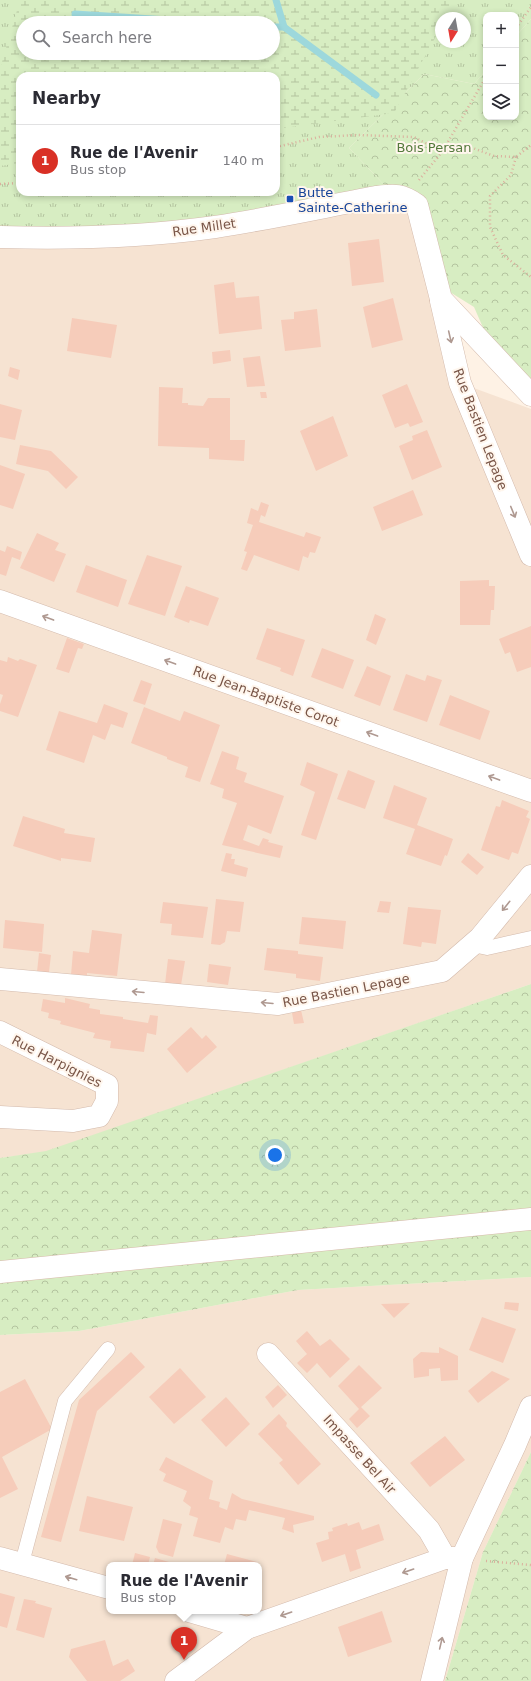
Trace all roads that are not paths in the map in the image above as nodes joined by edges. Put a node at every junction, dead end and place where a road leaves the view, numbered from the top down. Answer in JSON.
{"nodes":[{"id":1,"x":406,"y":197,"type":"joint"},
{"id":2,"x":0,"y":237,"type":"edge"},
{"id":3,"x":441,"y":300,"type":"junction"},
{"id":4,"x":531,"y":394,"type":"edge"},
{"id":5,"x":531,"y":555,"type":"edge"},
{"id":6,"x":0,"y":601,"type":"edge"},
{"id":7,"x":531,"y":791,"type":"edge"},
{"id":8,"x":531,"y":876,"type":"edge"},
{"id":9,"x":531,"y":938,"type":"edge"},
{"id":10,"x":473,"y":945,"type":"junction"},
{"id":11,"x":0,"y":979,"type":"edge"},
{"id":12,"x":0,"y":1032,"type":"edge"},
{"id":13,"x":0,"y":1116,"type":"edge"},
{"id":14,"x":531,"y":1219,"type":"edge"},
{"id":15,"x":0,"y":1272,"type":"edge"},
{"id":16,"x":108,"y":1349,"type":"dead end"},
{"id":17,"x":268,"y":1354,"type":"dead end"},
{"id":18,"x":531,"y":1407,"type":"edge"},
{"id":19,"x":0,"y":1558,"type":"edge"},
{"id":20,"x":453,"y":1558,"type":"junction"},
{"id":21,"x":22,"y":1564,"type":"junction"},
{"id":22,"x":106,"y":1587,"type":"edge"},
{"id":23,"x":199,"y":1614,"type":"edge"},
{"id":24,"x":247,"y":1628,"type":"junction"},
{"id":25,"x":176,"y":1681,"type":"edge"},
{"id":26,"x":432,"y":1681,"type":"edge"}],
"edges":[{"from":1,"to":2,"type":"street","name":"Rue Millet"},
{"from":1,"to":3,"type":"street","name":"Rue Bastien Lepage"},
{"from":3,"to":4,"type":"street"},
{"from":3,"to":5,"type":"street","name":"Rue Bastien Lepage","one_way":true},
{"from":7,"to":6,"type":"street","name":"Rue Jean-Baptiste Corot","one_way":true},
{"from":8,"to":10,"type":"street","name":"Rue Bastien Lepage","one_way":true},
{"from":9,"to":10,"type":"lane"},
{"from":10,"to":11,"type":"street","name":"Rue Bastien Lepage","one_way":true},
{"from":12,"to":13,"type":"street","name":"Rue Harpignies"},
{"from":14,"to":15,"type":"street"},
{"from":16,"to":21,"type":"lane"},
{"from":17,"to":20,"type":"street","name":"Impasse Bel Air"},
{"from":18,"to":20,"type":"street"},
{"from":19,"to":21,"type":"street"},
{"from":20,"to":24,"type":"street","one_way":true},
{"from":26,"to":20,"type":"street","one_way":true},
{"from":22,"to":21,"type":"street","one_way":true},
{"from":23,"to":24,"type":"street"},
{"from":24,"to":25,"type":"street"}]}
